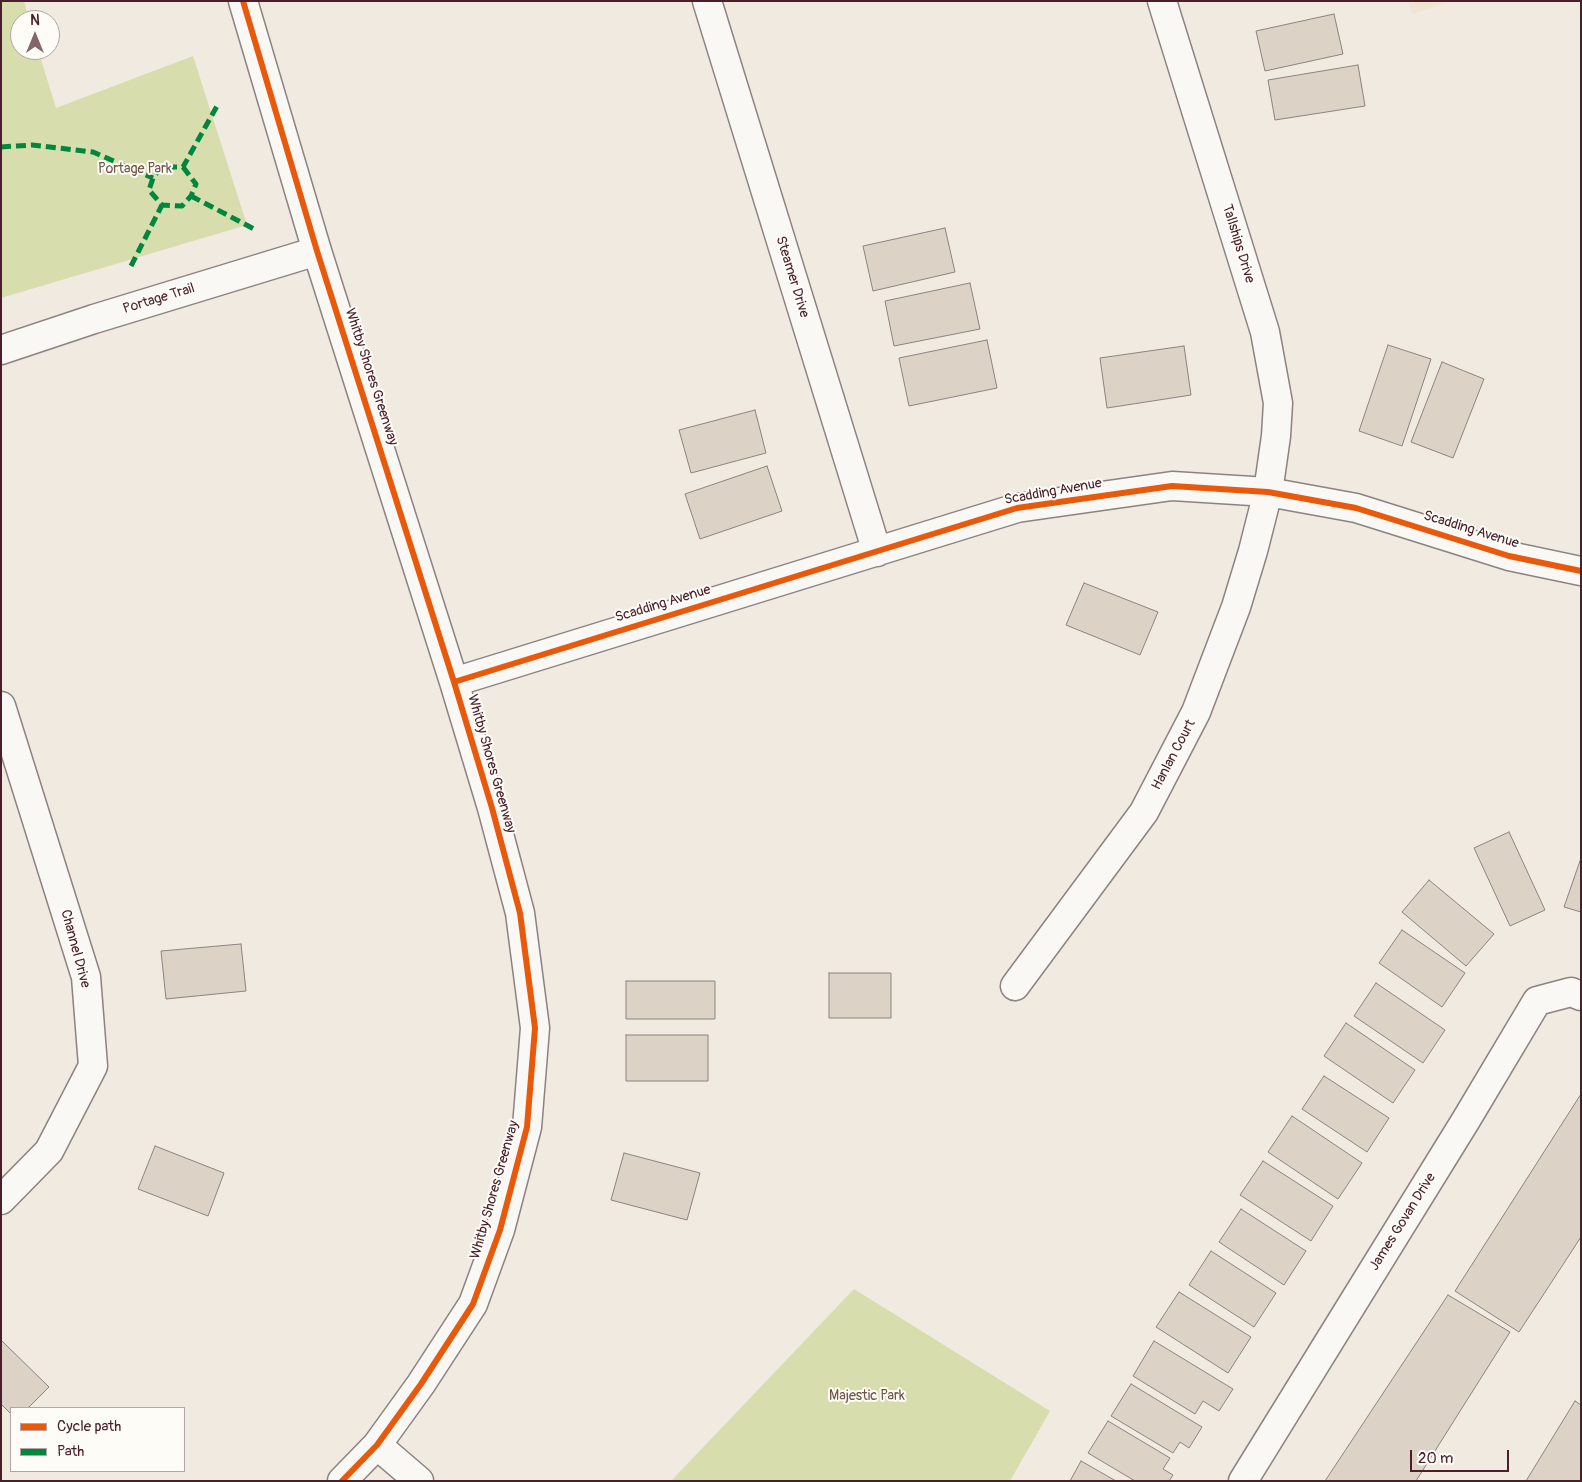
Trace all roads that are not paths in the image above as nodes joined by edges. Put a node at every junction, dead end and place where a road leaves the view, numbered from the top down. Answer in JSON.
{"nodes":[{"id":1,"x":243,"y":1,"type":"edge"},
{"id":2,"x":707,"y":1,"type":"edge"},
{"id":3,"x":1162,"y":1,"type":"edge"},
{"id":4,"x":317,"y":251,"type":"junction"},
{"id":5,"x":1,"y":350,"type":"edge"},
{"id":6,"x":1268,"y":492,"type":"junction"},
{"id":7,"x":877,"y":552,"type":"junction"},
{"id":8,"x":1581,"y":571,"type":"edge"},
{"id":9,"x":454,"y":682,"type":"junction"},
{"id":10,"x":1,"y":706,"type":"edge"},
{"id":11,"x":1015,"y":986,"type":"dead end"},
{"id":12,"x":1581,"y":996,"type":"edge"},
{"id":13,"x":1,"y":1200,"type":"edge"},
{"id":14,"x":376,"y":1446,"type":"junction"},
{"id":15,"x":342,"y":1481,"type":"edge"},
{"id":16,"x":419,"y":1481,"type":"edge"},
{"id":17,"x":1243,"y":1481,"type":"edge"}],
"edges":[{"from":1,"to":4,"type":"street","name":"Whitby Shores Greenway"},
{"from":2,"to":7,"type":"street","name":"Steamer Drive"},
{"from":3,"to":6,"type":"street","name":"Tallships Drive"},
{"from":4,"to":5,"type":"street","name":"Portage Trail"},
{"from":4,"to":9,"type":"street","name":"Whitby Shores Greenway"},
{"from":6,"to":7,"type":"street","name":"Scadding Avenue"},
{"from":6,"to":8,"type":"street","name":"Scadding Avenue"},
{"from":6,"to":11,"type":"street","name":"Hanlan Court"},
{"from":7,"to":9,"type":"street","name":"Scadding Avenue"},
{"from":9,"to":14,"type":"street","name":"Whitby Shores Greenway"},
{"from":10,"to":13,"type":"street","name":"Channel Drive"},
{"from":12,"to":17,"type":"street","name":"James Govan Drive"},
{"from":14,"to":15,"type":"street","name":"Whitby Shores Greenway"},
{"from":14,"to":16,"type":"street"}]}
